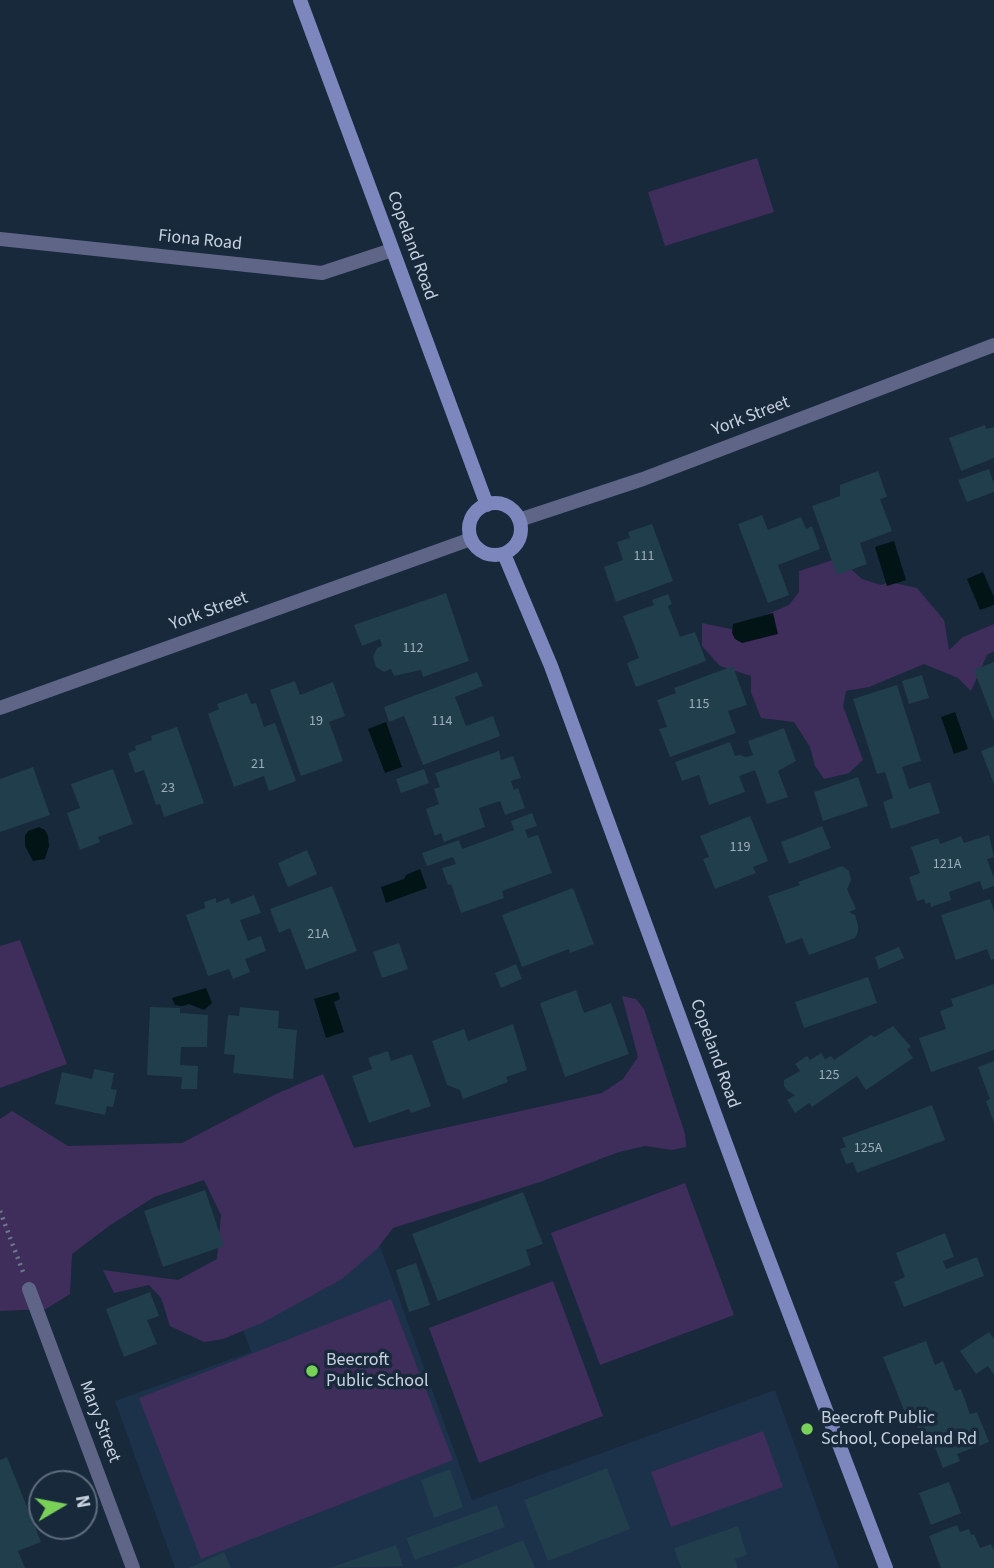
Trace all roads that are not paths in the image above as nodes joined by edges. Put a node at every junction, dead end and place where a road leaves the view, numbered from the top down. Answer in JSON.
{"nodes":[{"id":1,"x":300,"y":0,"type":"edge"},
{"id":2,"x":0,"y":239,"type":"edge"},
{"id":3,"x":392,"y":250,"type":"junction"},
{"id":4,"x":994,"y":345,"type":"edge"},
{"id":5,"x":487,"y":505,"type":"junction"},
{"id":6,"x":519,"y":520,"type":"junction"},
{"id":7,"x":471,"y":539,"type":"junction"},
{"id":8,"x":504,"y":554,"type":"junction"},
{"id":9,"x":0,"y":708,"type":"edge"},
{"id":10,"x":29,"y":1289,"type":"road end"},
{"id":11,"x":133,"y":1568,"type":"edge"},
{"id":12,"x":886,"y":1568,"type":"edge"}],
"edges":[{"from":1,"to":3,"type":"main road","name":"Copeland Road"},
{"from":2,"to":3,"type":"street","name":"Fiona Road"},
{"from":3,"to":5,"type":"main road","name":"Copeland Road"},
{"from":4,"to":6,"type":"street","name":"York Street"},
{"from":5,"to":6,"type":"main road"},
{"from":5,"to":7,"type":"main road"},
{"from":6,"to":8,"type":"main road"},
{"from":7,"to":8,"type":"main road"},
{"from":7,"to":9,"type":"street","name":"York Street"},
{"from":8,"to":12,"type":"main road","name":"Copeland Road"},
{"from":10,"to":11,"type":"street","name":"Mary Street"}]}
